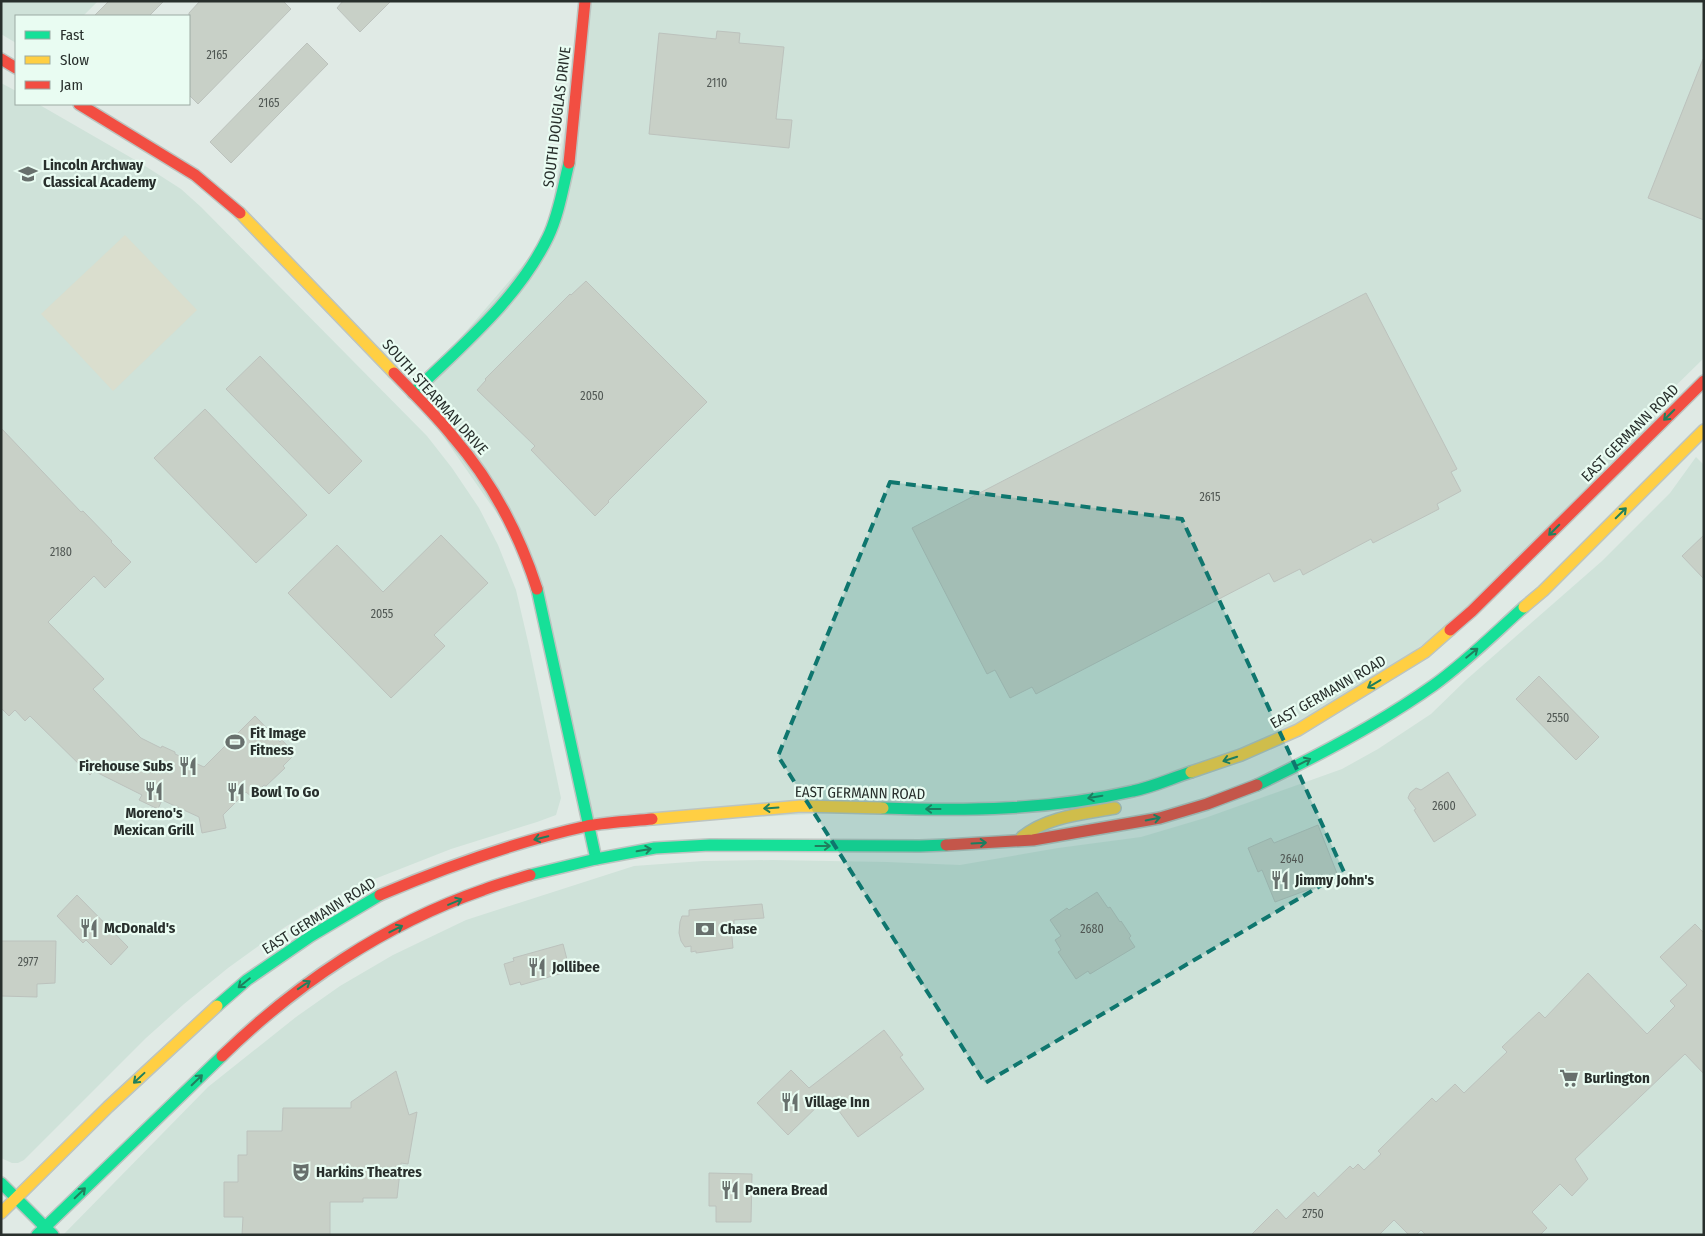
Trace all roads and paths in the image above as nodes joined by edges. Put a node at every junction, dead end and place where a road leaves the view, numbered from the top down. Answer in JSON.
{"nodes":[{"id":1,"x":585,"y":1,"type":"edge"},
{"id":2,"x":1,"y":59,"type":"edge"},
{"id":3,"x":15,"y":67,"type":"edge"},
{"id":4,"x":81,"y":105,"type":"edge"},
{"id":5,"x":1704,"y":381,"type":"edge"},
{"id":6,"x":413,"y":393,"type":"junction"},
{"id":7,"x":1704,"y":430,"type":"edge"},
{"id":8,"x":1143,"y":788,"type":"junction"},
{"id":9,"x":589,"y":826,"type":"junction"},
{"id":10,"x":1018,"y":841,"type":"junction"},
{"id":11,"x":596,"y":859,"type":"junction"},
{"id":12,"x":1,"y":1183,"type":"edge"},
{"id":13,"x":16,"y":1198,"type":"junction"},
{"id":14,"x":1,"y":1213,"type":"edge"},
{"id":15,"x":45,"y":1232,"type":"edge"}],
"edges":[{"from":1,"to":6,"type":"main road","name":"SOUTH DOUGLAS DRIVE"},
{"from":2,"to":3,"type":"main road"},
{"from":4,"to":6,"type":"main road","name":"SOUTH STEARMAN DRIVE"},
{"from":5,"to":8,"type":"main road","name":"EAST GERMANN ROAD","one_way":true},
{"from":6,"to":9,"type":"main road","name":"SOUTH STEARMAN DRIVE"},
{"from":10,"to":7,"type":"main road","one_way":true},
{"from":8,"to":9,"type":"main road","name":"EAST GERMANN ROAD","one_way":true},
{"from":8,"to":10,"type":"main road"},
{"from":9,"to":11,"type":"main road","name":"SOUTH STEARMAN DRIVE"},
{"from":9,"to":13,"type":"main road","name":"EAST GERMANN ROAD","one_way":true},
{"from":11,"to":10,"type":"main road","one_way":true},
{"from":15,"to":11,"type":"main road","one_way":true},
{"from":12,"to":13,"type":"main road"},
{"from":13,"to":14,"type":"main road","name":"EAST GERMANN ROAD"},
{"from":13,"to":15,"type":"main road"}]}
